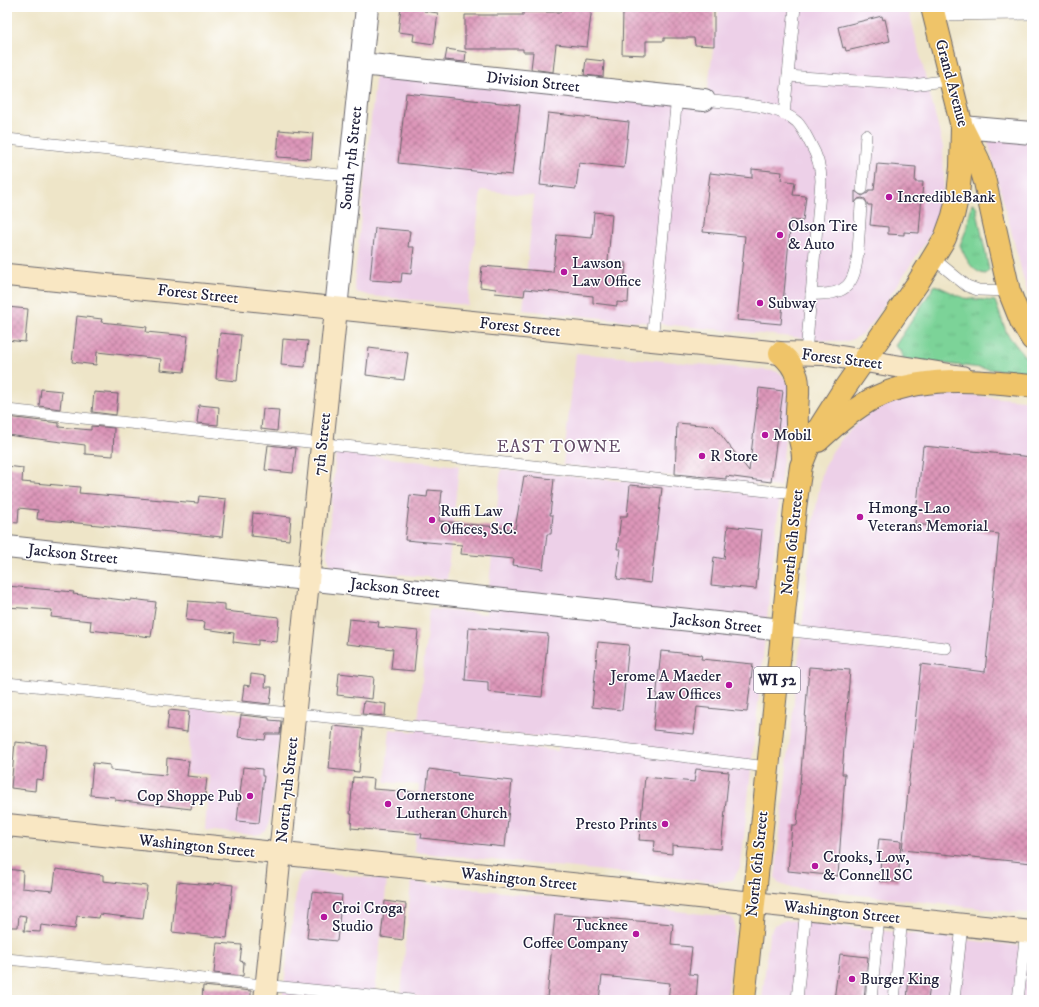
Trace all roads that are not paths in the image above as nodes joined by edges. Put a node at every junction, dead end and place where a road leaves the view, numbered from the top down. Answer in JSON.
{"nodes":[{"id":1,"x":367,"y":7,"type":"edge"},
{"id":2,"x":795,"y":7,"type":"edge"},
{"id":3,"x":933,"y":11,"type":"edge"},
{"id":4,"x":1032,"y":14,"type":"edge"},
{"id":5,"x":361,"y":64,"type":"junction"},
{"id":6,"x":788,"y":76,"type":"junction"},
{"id":7,"x":950,"y":80,"type":"junction"},
{"id":8,"x":677,"y":97,"type":"junction"},
{"id":9,"x":704,"y":100,"type":"joint"},
{"id":10,"x":784,"y":114,"type":"junction"},
{"id":11,"x":962,"y":127,"type":"junction"},
{"id":12,"x":1032,"y":133,"type":"edge"},
{"id":13,"x":866,"y":135,"type":"dead end"},
{"id":14,"x":7,"y":139,"type":"edge"},
{"id":15,"x":349,"y":176,"type":"junction"},
{"id":16,"x":862,"y":189,"type":"dead end"},
{"id":17,"x":861,"y":205,"type":"dead end"},
{"id":18,"x":934,"y":259,"type":"junction"},
{"id":19,"x":7,"y":275,"type":"edge"},
{"id":20,"x":1009,"y":291,"type":"junction"},
{"id":21,"x":811,"y":294,"type":"junction"},
{"id":22,"x":336,"y":309,"type":"junction"},
{"id":23,"x":1032,"y":339,"type":"edge"},
{"id":24,"x":652,"y":340,"type":"junction"},
{"id":25,"x":780,"y":353,"type":"junction"},
{"id":26,"x":806,"y":353,"type":"junction"},
{"id":27,"x":863,"y":361,"type":"junction"},
{"id":28,"x":979,"y":381,"type":"junction"},
{"id":29,"x":1032,"y":386,"type":"edge"},
{"id":30,"x":7,"y":410,"type":"edge"},
{"id":31,"x":322,"y":443,"type":"junction"},
{"id":32,"x":804,"y":458,"type":"junction"},
{"id":33,"x":796,"y":494,"type":"junction"},
{"id":34,"x":7,"y":547,"type":"edge"},
{"id":35,"x":309,"y":580,"type":"junction"},
{"id":36,"x":783,"y":630,"type":"junction"},
{"id":37,"x":946,"y":648,"type":"dead end"},
{"id":38,"x":7,"y":683,"type":"edge"},
{"id":39,"x":295,"y":714,"type":"junction"},
{"id":40,"x":767,"y":767,"type":"junction"},
{"id":41,"x":7,"y":825,"type":"edge"},
{"id":42,"x":280,"y":854,"type":"junction"},
{"id":43,"x":753,"y":902,"type":"junction"},
{"id":44,"x":806,"y":908,"type":"junction"},
{"id":45,"x":879,"y":916,"type":"junction"},
{"id":46,"x":902,"y":918,"type":"junction"},
{"id":47,"x":962,"y":925,"type":"junction"},
{"id":48,"x":1029,"y":932,"type":"edge"},
{"id":49,"x":7,"y":959,"type":"edge"},
{"id":50,"x":266,"y":993,"type":"edge"},
{"id":51,"x":410,"y":1000,"type":"edge"},
{"id":52,"x":744,"y":1000,"type":"edge"},
{"id":53,"x":797,"y":1000,"type":"edge"},
{"id":54,"x":871,"y":1000,"type":"edge"},
{"id":55,"x":894,"y":1000,"type":"edge"},
{"id":56,"x":954,"y":1000,"type":"edge"},
{"id":57,"x":1018,"y":1000,"type":"edge"}],
"edges":[{"from":1,"to":5,"type":"street","name":"South 7th Street"},
{"from":2,"to":6,"type":"lane"},
{"from":3,"to":4,"type":"lane"},
{"from":3,"to":7,"type":"main road","name":"Grand Avenue"},
{"from":5,"to":8,"type":"street","name":"Division Street"},
{"from":5,"to":15,"type":"street","name":"South 7th Street"},
{"from":6,"to":7,"type":"lane"},
{"from":6,"to":10,"type":"lane"},
{"from":7,"to":11,"type":"main road","name":"Grand Avenue"},
{"from":8,"to":9,"type":"street","name":"Division Street"},
{"from":8,"to":24,"type":"lane"},
{"from":9,"to":10,"type":"lane"},
{"from":10,"to":21,"type":"lane"},
{"from":11,"to":12,"type":"street"},
{"from":11,"to":18,"type":"main road","name":"North 6th Street"},
{"from":11,"to":20,"type":"main road","name":"Grand Avenue"},
{"from":13,"to":16,"type":"lane"},
{"from":14,"to":15,"type":"lane"},
{"from":15,"to":22,"type":"street","name":"South 7th Street"},
{"from":17,"to":21,"type":"lane"},
{"from":18,"to":20,"type":"lane"},
{"from":18,"to":27,"type":"main road","name":"North 6th Street"},
{"from":19,"to":22,"type":"street","name":"Forest Street"},
{"from":20,"to":23,"type":"main road","name":"Grand Avenue"},
{"from":21,"to":26,"type":"lane"},
{"from":22,"to":24,"type":"street","name":"Forest Street"},
{"from":22,"to":31,"type":"street","name":"7th Street"},
{"from":24,"to":25,"type":"street","name":"Forest Street"},
{"from":25,"to":26,"type":"street","name":"Forest Street"},
{"from":25,"to":32,"type":"main road"},
{"from":26,"to":27,"type":"street","name":"Forest Street"},
{"from":27,"to":28,"type":"street","name":"Forest Street"},
{"from":27,"to":32,"type":"main road","name":"North 6th Street"},
{"from":28,"to":29,"type":"main road","name":"Forest Street","number":"WI 52"},
{"from":28,"to":32,"type":"main road","number":"WI 52"},
{"from":30,"to":31,"type":"lane"},
{"from":31,"to":33,"type":"lane"},
{"from":31,"to":35,"type":"street","name":"7th Street"},
{"from":32,"to":33,"type":"main road","name":"North 6th Street","number":"WI 52"},
{"from":33,"to":36,"type":"main road","name":"North 6th Street","number":"WI 52"},
{"from":34,"to":35,"type":"street","name":"Jackson Street"},
{"from":35,"to":36,"type":"street","name":"Jackson Street"},
{"from":35,"to":39,"type":"street","name":"North 7th Street"},
{"from":36,"to":37,"type":"lane"},
{"from":36,"to":40,"type":"main road","name":"North 6th Street","number":"WI 52"},
{"from":38,"to":39,"type":"lane"},
{"from":39,"to":40,"type":"lane"},
{"from":39,"to":42,"type":"street","name":"North 7th Street"},
{"from":40,"to":43,"type":"main road","name":"North 6th Street","number":"WI 52"},
{"from":41,"to":42,"type":"street","name":"Washington Street"},
{"from":42,"to":43,"type":"street","name":"Washington Street"},
{"from":42,"to":50,"type":"street","name":"North 7th Street"},
{"from":43,"to":44,"type":"street","name":"Washington Street"},
{"from":43,"to":52,"type":"main road","name":"North 6th Street","number":"WI 52"},
{"from":44,"to":45,"type":"street","name":"Washington Street"},
{"from":44,"to":53,"type":"lane"},
{"from":45,"to":46,"type":"street","name":"Washington Street"},
{"from":45,"to":54,"type":"lane"},
{"from":46,"to":47,"type":"street","name":"Washington Street"},
{"from":46,"to":55,"type":"lane"},
{"from":47,"to":48,"type":"street","name":"Washington Street"},
{"from":47,"to":56,"type":"lane"},
{"from":48,"to":57,"type":"lane"},
{"from":49,"to":50,"type":"lane"},
{"from":50,"to":51,"type":"lane"}]}
